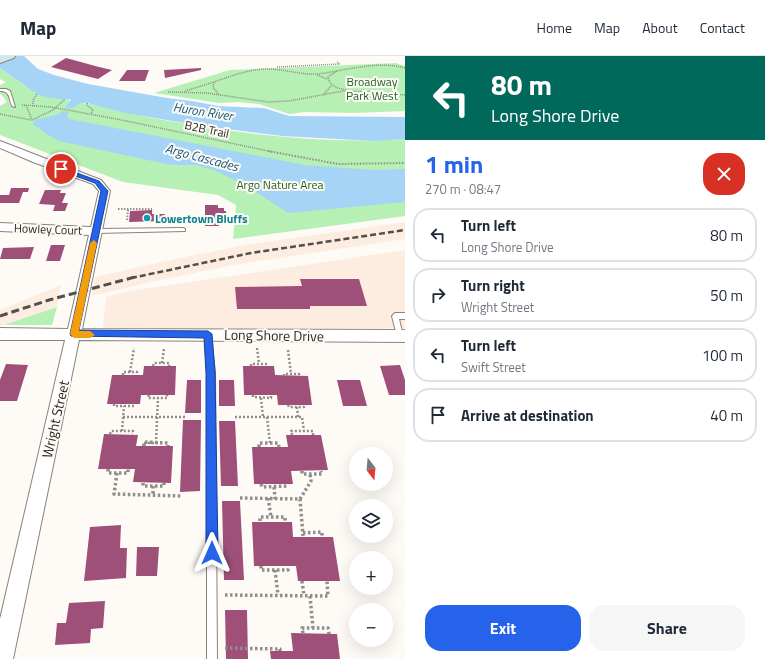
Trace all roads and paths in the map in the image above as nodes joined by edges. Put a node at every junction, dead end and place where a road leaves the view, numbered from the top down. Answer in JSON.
{"nodes":[{"id":1,"x":10,"y":56,"type":"edge"},
{"id":2,"x":0,"y":60,"type":"edge"},
{"id":3,"x":337,"y":61,"type":"dead end"},
{"id":4,"x":277,"y":67,"type":"dead end"},
{"id":5,"x":405,"y":68,"type":"edge"},
{"id":6,"x":337,"y":71,"type":"junction"},
{"id":7,"x":315,"y":74,"type":"junction"},
{"id":8,"x":328,"y":79,"type":"junction"},
{"id":9,"x":214,"y":82,"type":"junction"},
{"id":10,"x":332,"y":86,"type":"junction"},
{"id":11,"x":0,"y":90,"type":"edge"},
{"id":12,"x":351,"y":91,"type":"junction"},
{"id":13,"x":168,"y":92,"type":"dead end"},
{"id":14,"x":182,"y":92,"type":"junction"},
{"id":15,"x":37,"y":94,"type":"dead end"},
{"id":16,"x":323,"y":94,"type":"junction"},
{"id":17,"x":219,"y":95,"type":"junction"},
{"id":18,"x":405,"y":95,"type":"edge"},
{"id":19,"x":65,"y":99,"type":"dead end"},
{"id":20,"x":86,"y":103,"type":"dead end"},
{"id":21,"x":19,"y":105,"type":"dead end"},
{"id":22,"x":26,"y":105,"type":"junction"},
{"id":23,"x":14,"y":106,"type":"dead end"},
{"id":24,"x":33,"y":106,"type":"junction"},
{"id":25,"x":55,"y":108,"type":"junction"},
{"id":26,"x":0,"y":114,"type":"edge"},
{"id":27,"x":90,"y":114,"type":"junction"},
{"id":28,"x":32,"y":120,"type":"junction"},
{"id":29,"x":0,"y":144,"type":"edge"},
{"id":30,"x":405,"y":163,"type":"edge"},
{"id":31,"x":118,"y":209,"type":"dead end"},
{"id":32,"x":152,"y":209,"type":"dead end"},
{"id":33,"x":0,"y":227,"type":"edge"},
{"id":34,"x":183,"y":230,"type":"dead end"},
{"id":35,"x":96,"y":231,"type":"junction"},
{"id":36,"x":405,"y":316,"type":"edge"},
{"id":37,"x":0,"y":334,"type":"edge"},
{"id":38,"x":74,"y":334,"type":"junction"},
{"id":39,"x":208,"y":334,"type":"junction"},
{"id":40,"x":402,"y":336,"type":"edge"},
{"id":41,"x":134,"y":347,"type":"dead end"},
{"id":42,"x":164,"y":347,"type":"dead end"},
{"id":43,"x":256,"y":347,"type":"dead end"},
{"id":44,"x":288,"y":348,"type":"dead end"},
{"id":45,"x":162,"y":363,"type":"junction"},
{"id":46,"x":259,"y":364,"type":"junction"},
{"id":47,"x":153,"y":366,"type":"dead end"},
{"id":48,"x":169,"y":366,"type":"dead end"},
{"id":49,"x":251,"y":366,"type":"dead end"},
{"id":50,"x":267,"y":366,"type":"dead end"},
{"id":51,"x":130,"y":372,"type":"junction"},
{"id":52,"x":291,"y":374,"type":"junction"},
{"id":53,"x":123,"y":375,"type":"dead end"},
{"id":54,"x":137,"y":375,"type":"dead end"},
{"id":55,"x":284,"y":376,"type":"dead end"},
{"id":56,"x":299,"y":376,"type":"dead end"},
{"id":57,"x":149,"y":395,"type":"dead end"},
{"id":58,"x":167,"y":395,"type":"dead end"},
{"id":59,"x":253,"y":395,"type":"dead end"},
{"id":60,"x":271,"y":395,"type":"dead end"},
{"id":61,"x":158,"y":398,"type":"junction"},
{"id":62,"x":261,"y":398,"type":"junction"},
{"id":63,"x":114,"y":404,"type":"dead end"},
{"id":64,"x":134,"y":404,"type":"dead end"},
{"id":65,"x":288,"y":405,"type":"dead end"},
{"id":66,"x":304,"y":405,"type":"dead end"},
{"id":67,"x":124,"y":406,"type":"junction"},
{"id":68,"x":297,"y":407,"type":"junction"},
{"id":69,"x":123,"y":417,"type":"junction"},
{"id":70,"x":158,"y":417,"type":"junction"},
{"id":71,"x":186,"y":417,"type":"dead end"},
{"id":72,"x":235,"y":417,"type":"dead end"},
{"id":73,"x":263,"y":417,"type":"junction"},
{"id":74,"x":268,"y":417,"type":"junction"},
{"id":75,"x":298,"y":417,"type":"junction"},
{"id":76,"x":122,"y":431,"type":"junction"},
{"id":77,"x":304,"y":431,"type":"junction"},
{"id":78,"x":110,"y":434,"type":"dead end"},
{"id":79,"x":132,"y":434,"type":"dead end"},
{"id":80,"x":292,"y":435,"type":"dead end"},
{"id":81,"x":313,"y":435,"type":"dead end"},
{"id":82,"x":156,"y":442,"type":"junction"},
{"id":83,"x":270,"y":443,"type":"junction"},
{"id":84,"x":144,"y":446,"type":"dead end"},
{"id":85,"x":168,"y":446,"type":"dead end"},
{"id":86,"x":259,"y":447,"type":"dead end"},
{"id":87,"x":279,"y":447,"type":"dead end"},
{"id":88,"x":108,"y":469,"type":"dead end"},
{"id":89,"x":128,"y":469,"type":"dead end"},
{"id":90,"x":302,"y":470,"type":"dead end"},
{"id":91,"x":321,"y":470,"type":"dead end"},
{"id":92,"x":116,"y":473,"type":"junction"},
{"id":93,"x":310,"y":474,"type":"junction"},
{"id":94,"x":143,"y":482,"type":"dead end"},
{"id":95,"x":164,"y":483,"type":"dead end"},
{"id":96,"x":261,"y":484,"type":"dead end"},
{"id":97,"x":286,"y":484,"type":"dead end"},
{"id":98,"x":153,"y":486,"type":"junction"},
{"id":99,"x":274,"y":486,"type":"junction"},
{"id":100,"x":152,"y":495,"type":"junction"},
{"id":101,"x":182,"y":496,"type":"dead end"},
{"id":102,"x":240,"y":498,"type":"dead end"},
{"id":103,"x":268,"y":498,"type":"junction"},
{"id":104,"x":275,"y":498,"type":"junction"},
{"id":105,"x":300,"y":499,"type":"junction"},
{"id":106,"x":271,"y":517,"type":"junction"},
{"id":107,"x":260,"y":521,"type":"dead end"},
{"id":108,"x":285,"y":522,"type":"dead end"},
{"id":109,"x":322,"y":537,"type":"dead end"},
{"id":110,"x":261,"y":566,"type":"dead end"},
{"id":111,"x":288,"y":566,"type":"dead end"},
{"id":112,"x":275,"y":570,"type":"junction"},
{"id":113,"x":302,"y":581,"type":"dead end"},
{"id":114,"x":327,"y":581,"type":"dead end"},
{"id":115,"x":212,"y":595,"type":"junction"},
{"id":116,"x":278,"y":595,"type":"junction"},
{"id":117,"x":304,"y":596,"type":"junction"},
{"id":118,"x":310,"y":596,"type":"junction"},
{"id":119,"x":313,"y":628,"type":"junction"},
{"id":120,"x":303,"y":633,"type":"dead end"},
{"id":121,"x":329,"y":634,"type":"dead end"},
{"id":122,"x":212,"y":648,"type":"junction"},
{"id":123,"x":280,"y":651,"type":"dead end"},
{"id":124,"x":2,"y":659,"type":"edge"},
{"id":125,"x":212,"y":659,"type":"edge"}],
"edges":[{"from":1,"to":2,"type":"main road"},
{"from":3,"to":4,"type":"path"},
{"from":5,"to":6,"type":"path"},
{"from":6,"to":7,"type":"path"},
{"from":6,"to":8,"type":"path"},
{"from":7,"to":8,"type":"path"},
{"from":7,"to":9,"type":"path"},
{"from":8,"to":10,"type":"path"},
{"from":9,"to":14,"type":"path"},
{"from":9,"to":17,"type":"path"},
{"from":10,"to":12,"type":"path"},
{"from":10,"to":16,"type":"path"},
{"from":11,"to":23,"type":"lane"},
{"from":12,"to":16,"type":"path"},
{"from":12,"to":18,"type":"path"},
{"from":13,"to":14,"type":"path"},
{"from":14,"to":17,"type":"path"},
{"from":15,"to":24,"type":"path"},
{"from":16,"to":17,"type":"path"},
{"from":19,"to":25,"type":"path"},
{"from":20,"to":27,"type":"path"},
{"from":21,"to":22,"type":"path","name":"B2B Trail"},
{"from":22,"to":24,"type":"path","name":"B2B Trail"},
{"from":22,"to":28,"type":"path"},
{"from":24,"to":25,"type":"path","name":"B2B Trail"},
{"from":25,"to":27,"type":"path","name":"B2B Trail"},
{"from":25,"to":28,"type":"path"},
{"from":26,"to":28,"type":"path"},
{"from":27,"to":30,"type":"path","name":"B2B Trail"},
{"from":29,"to":35,"type":"street","name":"Wright Street"},
{"from":31,"to":32,"type":"path"},
{"from":33,"to":35,"type":"street","name":"Howley Court"},
{"from":34,"to":35,"type":"lane"},
{"from":35,"to":38,"type":"street","name":"Wright Street"},
{"from":36,"to":40,"type":"lane"},
{"from":37,"to":38,"type":"street","name":"Long Shore Drive"},
{"from":38,"to":39,"type":"street","name":"Long Shore Drive"},
{"from":38,"to":124,"type":"street","name":"Wright Street"},
{"from":39,"to":40,"type":"street","name":"Long Shore Drive"},
{"from":39,"to":115,"type":"lane"},
{"from":41,"to":51,"type":"path"},
{"from":42,"to":45,"type":"path"},
{"from":43,"to":46,"type":"path"},
{"from":44,"to":52,"type":"path"},
{"from":45,"to":47,"type":"path"},
{"from":45,"to":48,"type":"path"},
{"from":46,"to":49,"type":"path"},
{"from":46,"to":50,"type":"path"},
{"from":51,"to":53,"type":"path"},
{"from":51,"to":54,"type":"path"},
{"from":52,"to":55,"type":"path"},
{"from":52,"to":56,"type":"path"},
{"from":57,"to":61,"type":"path"},
{"from":58,"to":61,"type":"path"},
{"from":59,"to":62,"type":"path"},
{"from":60,"to":62,"type":"path"},
{"from":61,"to":70,"type":"path"},
{"from":62,"to":73,"type":"path"},
{"from":63,"to":67,"type":"path"},
{"from":64,"to":67,"type":"path"},
{"from":65,"to":68,"type":"path"},
{"from":66,"to":68,"type":"path"},
{"from":67,"to":69,"type":"path"},
{"from":68,"to":75,"type":"path"},
{"from":69,"to":70,"type":"path"},
{"from":69,"to":76,"type":"path"},
{"from":70,"to":71,"type":"path"},
{"from":70,"to":82,"type":"path"},
{"from":72,"to":73,"type":"path"},
{"from":73,"to":74,"type":"path"},
{"from":74,"to":75,"type":"path"},
{"from":74,"to":83,"type":"path"},
{"from":75,"to":77,"type":"path"},
{"from":76,"to":78,"type":"path"},
{"from":76,"to":79,"type":"path"},
{"from":77,"to":80,"type":"path"},
{"from":77,"to":81,"type":"path"},
{"from":82,"to":84,"type":"path"},
{"from":82,"to":85,"type":"path"},
{"from":83,"to":86,"type":"path"},
{"from":83,"to":87,"type":"path"},
{"from":88,"to":92,"type":"path"},
{"from":89,"to":92,"type":"path"},
{"from":90,"to":93,"type":"path"},
{"from":91,"to":93,"type":"path"},
{"from":92,"to":100,"type":"path"},
{"from":93,"to":105,"type":"path"},
{"from":94,"to":98,"type":"path"},
{"from":95,"to":98,"type":"path"},
{"from":96,"to":99,"type":"path"},
{"from":97,"to":99,"type":"path"},
{"from":98,"to":100,"type":"path"},
{"from":99,"to":104,"type":"path"},
{"from":100,"to":101,"type":"path"},
{"from":102,"to":103,"type":"path"},
{"from":103,"to":104,"type":"path"},
{"from":103,"to":106,"type":"path"},
{"from":104,"to":105,"type":"path"},
{"from":105,"to":109,"type":"path"},
{"from":106,"to":107,"type":"path"},
{"from":106,"to":108,"type":"path"},
{"from":110,"to":112,"type":"path"},
{"from":111,"to":112,"type":"path"},
{"from":112,"to":116,"type":"path"},
{"from":113,"to":117,"type":"path"},
{"from":114,"to":118,"type":"path"},
{"from":115,"to":116,"type":"path"},
{"from":115,"to":122,"type":"lane"},
{"from":116,"to":117,"type":"path"},
{"from":117,"to":118,"type":"path"},
{"from":118,"to":119,"type":"path"},
{"from":119,"to":120,"type":"path"},
{"from":119,"to":121,"type":"path"},
{"from":122,"to":123,"type":"path"},
{"from":122,"to":125,"type":"lane"}]}
